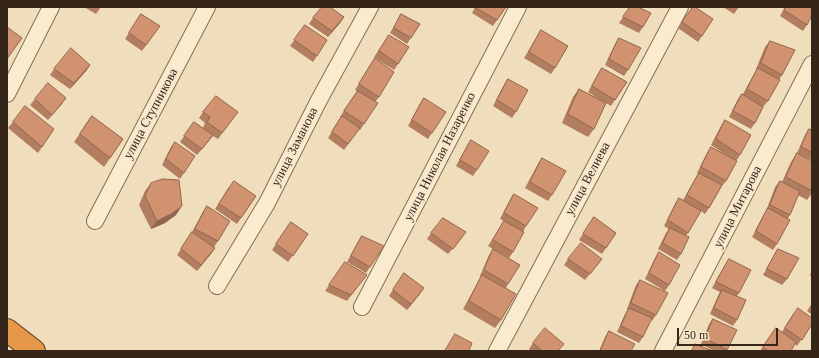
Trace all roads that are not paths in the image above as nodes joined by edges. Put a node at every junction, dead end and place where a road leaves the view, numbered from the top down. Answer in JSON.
{"nodes":[{"id":1,"x":51,"y":7,"type":"edge"},
{"id":2,"x":207,"y":7,"type":"edge"},
{"id":3,"x":370,"y":7,"type":"edge"},
{"id":4,"x":518,"y":7,"type":"edge"},
{"id":5,"x":680,"y":7,"type":"edge"},
{"id":6,"x":812,"y":64,"type":"edge"},
{"id":7,"x":7,"y":94,"type":"edge"},
{"id":8,"x":95,"y":221,"type":"dead end"},
{"id":9,"x":217,"y":286,"type":"dead end"},
{"id":10,"x":362,"y":308,"type":"dead end"},
{"id":11,"x":7,"y":330,"type":"edge"},
{"id":12,"x":34,"y":351,"type":"edge"},
{"id":13,"x":497,"y":351,"type":"edge"},
{"id":14,"x":663,"y":351,"type":"edge"}],
"edges":[{"from":1,"to":7,"type":"street"},
{"from":2,"to":8,"type":"street","name":"улица Ступникова"},
{"from":3,"to":9,"type":"street","name":"улица Заманова"},
{"from":4,"to":10,"type":"street","name":"улица Николая Назаренко"},
{"from":5,"to":13,"type":"street","name":"улица Велиева"},
{"from":6,"to":14,"type":"street","name":"улица Митарова"},
{"from":11,"to":12,"type":"highway"}]}
